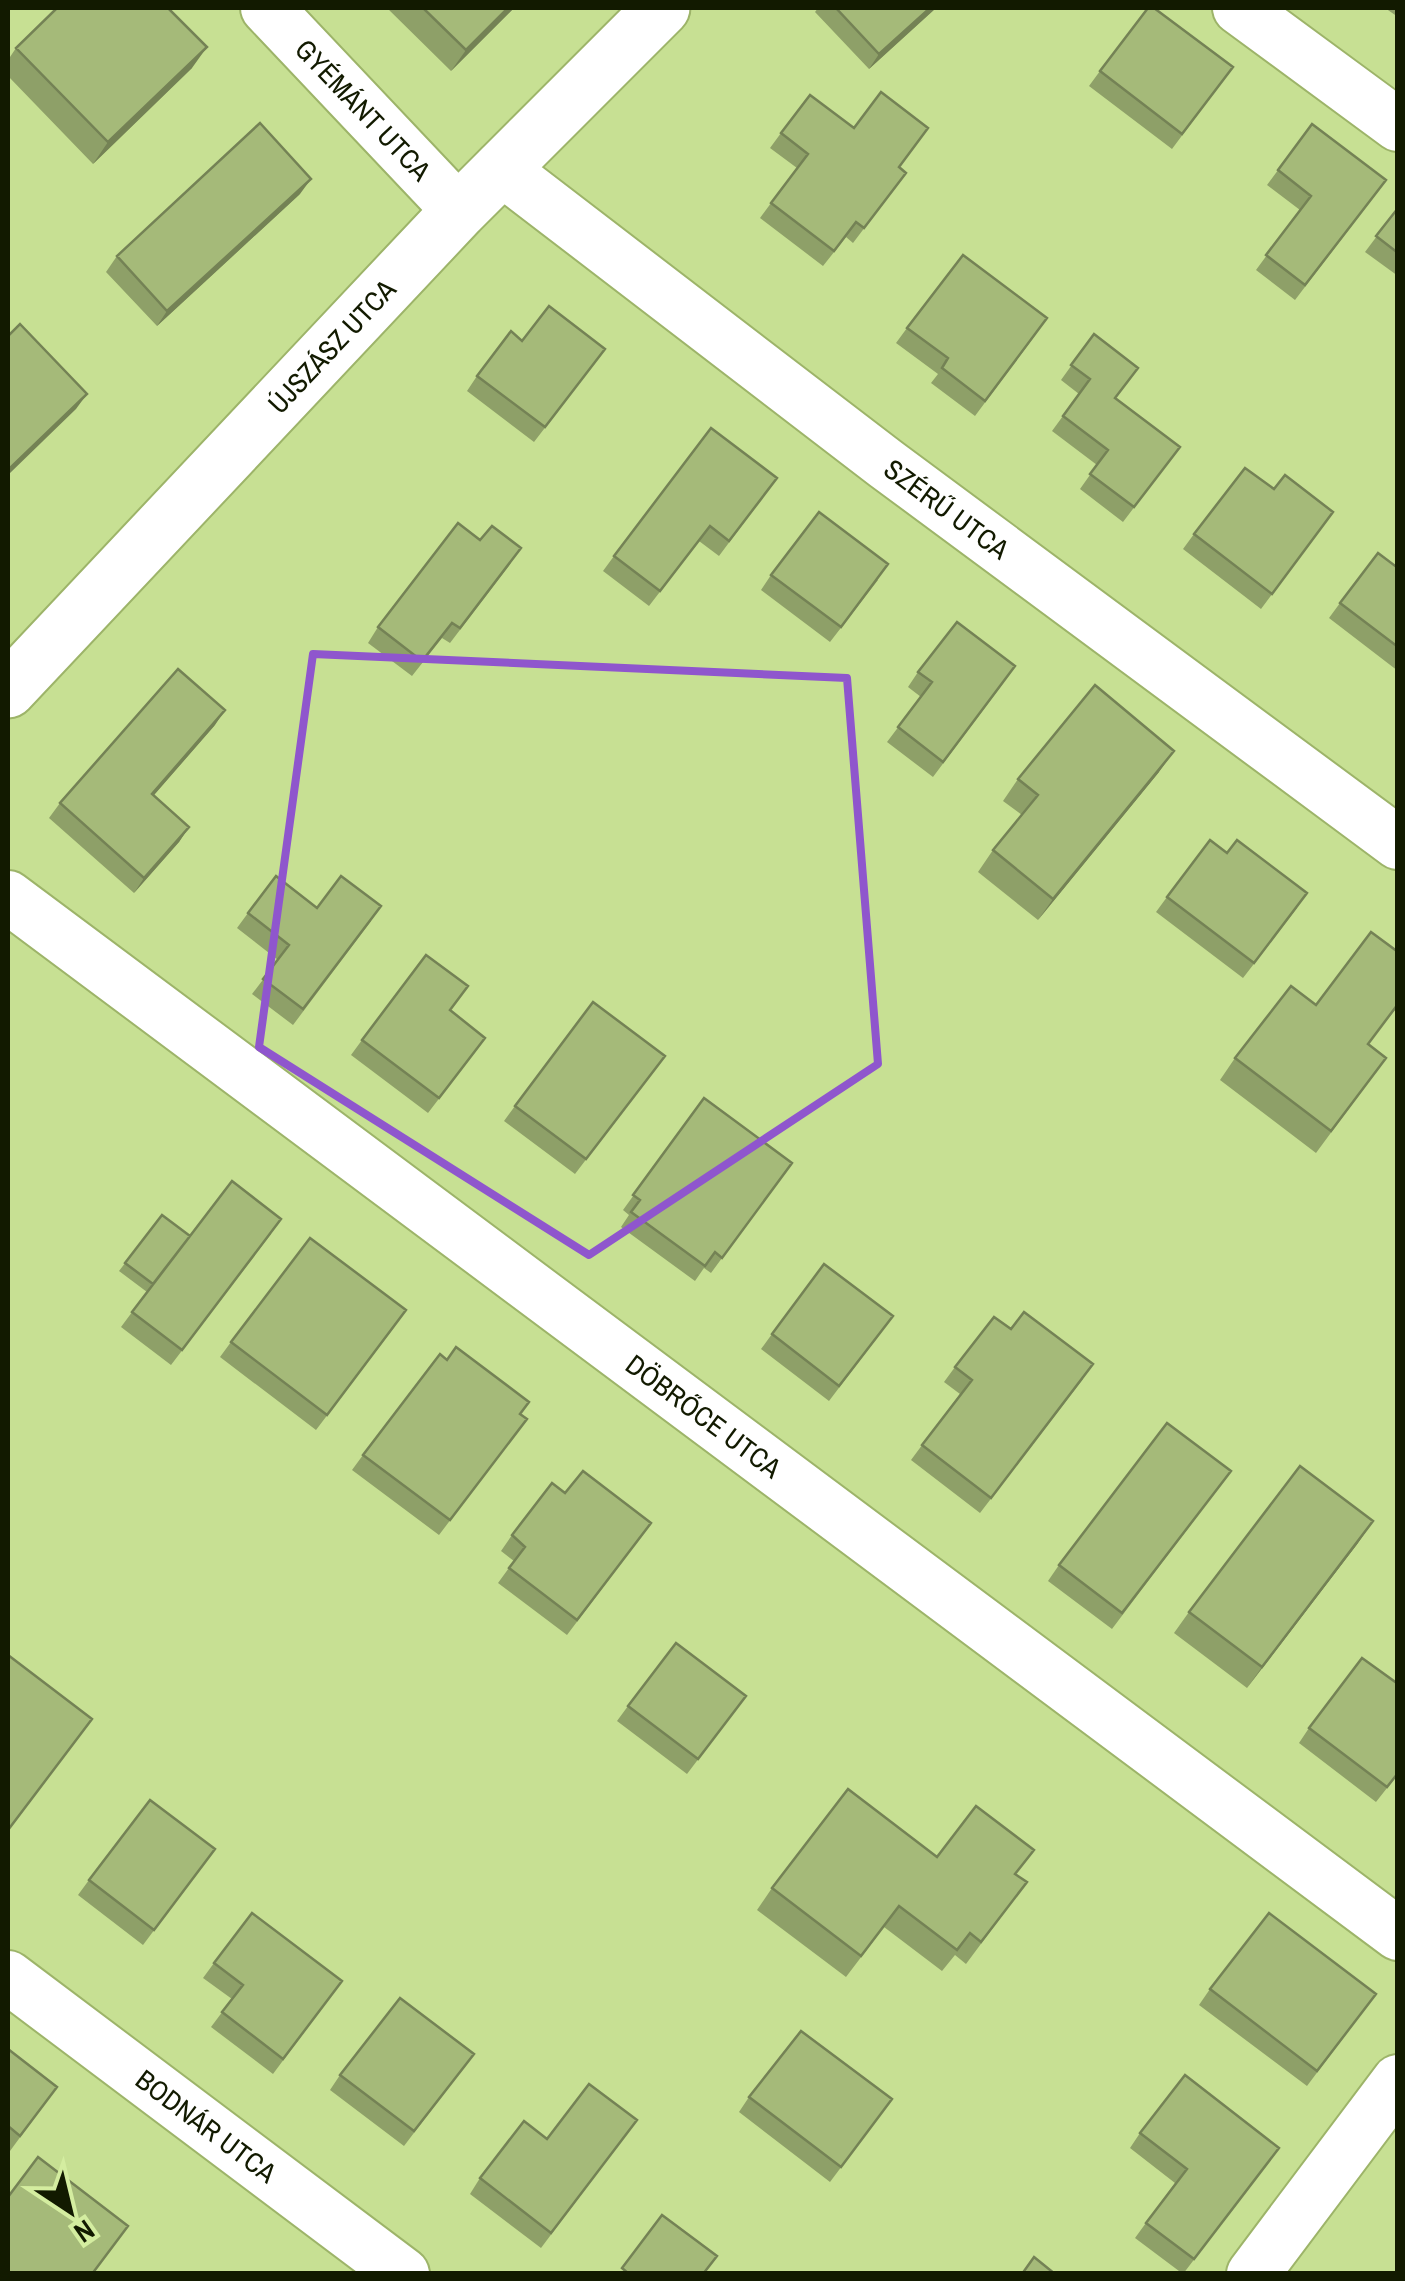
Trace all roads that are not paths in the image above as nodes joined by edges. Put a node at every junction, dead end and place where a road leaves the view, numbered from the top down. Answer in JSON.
{"nodes":[{"id":1,"x":267,"y":8,"type":"edge"},
{"id":2,"x":662,"y":8,"type":"edge"},
{"id":3,"x":1238,"y":8,"type":"edge"},
{"id":4,"x":1398,"y":125,"type":"edge"},
{"id":5,"x":500,"y":168,"type":"junction"},
{"id":6,"x":459,"y":210,"type":"junction"},
{"id":7,"x":8,"y":690,"type":"edge"},
{"id":8,"x":1398,"y":843,"type":"edge"},
{"id":9,"x":8,"y":897,"type":"edge"},
{"id":10,"x":1398,"y":1934,"type":"edge"},
{"id":11,"x":8,"y":1977,"type":"edge"},
{"id":12,"x":1398,"y":2081,"type":"edge"},
{"id":13,"x":403,"y":2274,"type":"edge"},
{"id":14,"x":1253,"y":2274,"type":"edge"}],
"edges":[{"from":1,"to":6,"type":"street","name":"GYÉMÁNT UTCA"},
{"from":2,"to":5,"type":"street","name":"ÚJSZÁSZ UTCA"},
{"from":3,"to":4,"type":"street"},
{"from":5,"to":6,"type":"street","name":"ÚJSZÁSZ UTCA"},
{"from":5,"to":8,"type":"street","name":"SZÉRŰ UTCA"},
{"from":6,"to":7,"type":"street","name":"ÚJSZÁSZ UTCA"},
{"from":9,"to":10,"type":"street","name":"DÖBRŐCE UTCA"},
{"from":11,"to":13,"type":"street","name":"BODNÁR UTCA"},
{"from":12,"to":14,"type":"street"}]}
